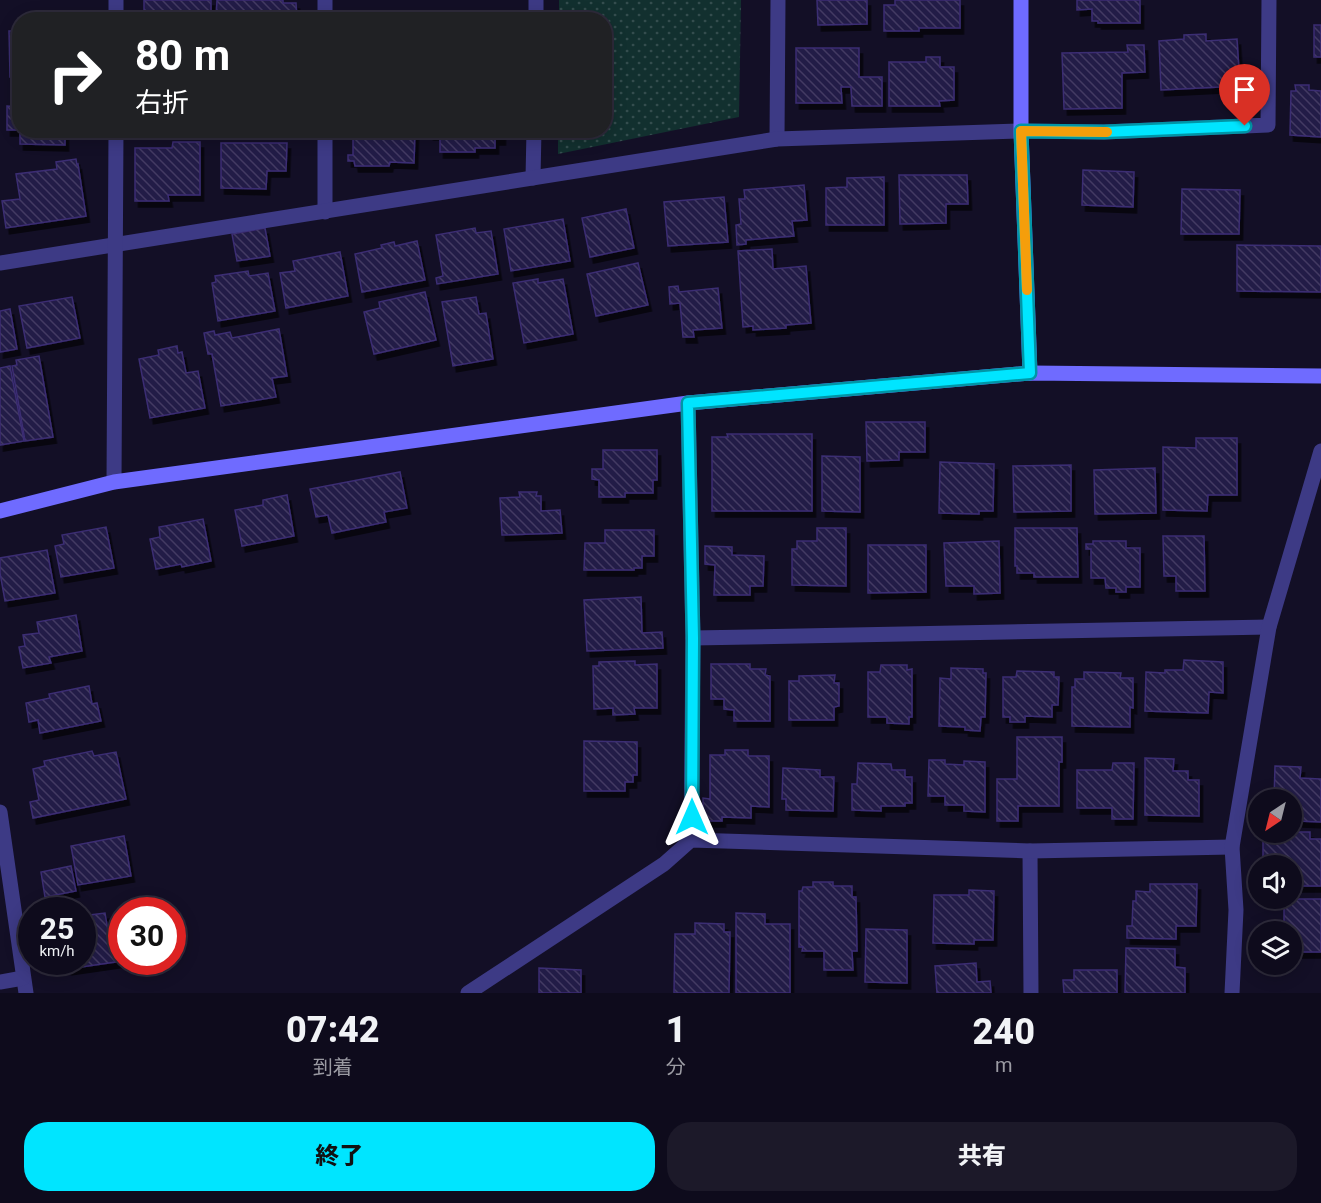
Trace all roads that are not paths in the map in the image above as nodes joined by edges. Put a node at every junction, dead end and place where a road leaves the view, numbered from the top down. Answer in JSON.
{"nodes":[{"id":1,"x":778,"y":0,"type":"edge"},
{"id":2,"x":1021,"y":0,"type":"edge"},
{"id":3,"x":1269,"y":0,"type":"edge"},
{"id":4,"x":1021,"y":131,"type":"junction"},
{"id":5,"x":116,"y":138,"type":"edge"},
{"id":6,"x":325,"y":138,"type":"edge"},
{"id":7,"x":534,"y":138,"type":"edge"},
{"id":8,"x":777,"y":140,"type":"junction"},
{"id":9,"x":533,"y":178,"type":"junction"},
{"id":10,"x":325,"y":212,"type":"junction"},
{"id":11,"x":116,"y":245,"type":"junction"},
{"id":12,"x":0,"y":263,"type":"edge"},
{"id":13,"x":1030,"y":373,"type":"junction"},
{"id":14,"x":1321,"y":376,"type":"edge"},
{"id":15,"x":688,"y":403,"type":"junction"},
{"id":16,"x":1321,"y":451,"type":"edge"},
{"id":17,"x":114,"y":482,"type":"junction"},
{"id":18,"x":0,"y":511,"type":"edge"},
{"id":19,"x":1269,"y":627,"type":"junction"},
{"id":20,"x":693,"y":638,"type":"junction"},
{"id":21,"x":0,"y":812,"type":"edge"},
{"id":22,"x":691,"y":840,"type":"junction"},
{"id":23,"x":1232,"y":847,"type":"junction"},
{"id":24,"x":1030,"y":851,"type":"junction"},
{"id":25,"x":0,"y":982,"type":"edge"},
{"id":26,"x":25,"y":986,"type":"edge"},
{"id":27,"x":468,"y":993,"type":"edge"},
{"id":28,"x":1031,"y":993,"type":"edge"},
{"id":29,"x":1232,"y":993,"type":"edge"}],
"edges":[{"from":1,"to":8,"type":"street"},
{"from":2,"to":4,"type":"street"},
{"from":3,"to":4,"type":"street"},
{"from":4,"to":8,"type":"street"},
{"from":4,"to":13,"type":"street"},
{"from":5,"to":11,"type":"street"},
{"from":6,"to":10,"type":"street"},
{"from":7,"to":9,"type":"street"},
{"from":8,"to":9,"type":"street"},
{"from":9,"to":10,"type":"street"},
{"from":10,"to":11,"type":"street"},
{"from":11,"to":12,"type":"street"},
{"from":11,"to":17,"type":"street"},
{"from":13,"to":14,"type":"street"},
{"from":13,"to":15,"type":"street"},
{"from":15,"to":17,"type":"street"},
{"from":15,"to":20,"type":"street"},
{"from":16,"to":19,"type":"street"},
{"from":17,"to":18,"type":"street"},
{"from":19,"to":20,"type":"street"},
{"from":19,"to":23,"type":"street"},
{"from":20,"to":22,"type":"street"},
{"from":21,"to":26,"type":"street"},
{"from":22,"to":24,"type":"street"},
{"from":22,"to":27,"type":"street"},
{"from":23,"to":24,"type":"street"},
{"from":23,"to":29,"type":"street"},
{"from":24,"to":28,"type":"street"},
{"from":25,"to":26,"type":"street"}]}
